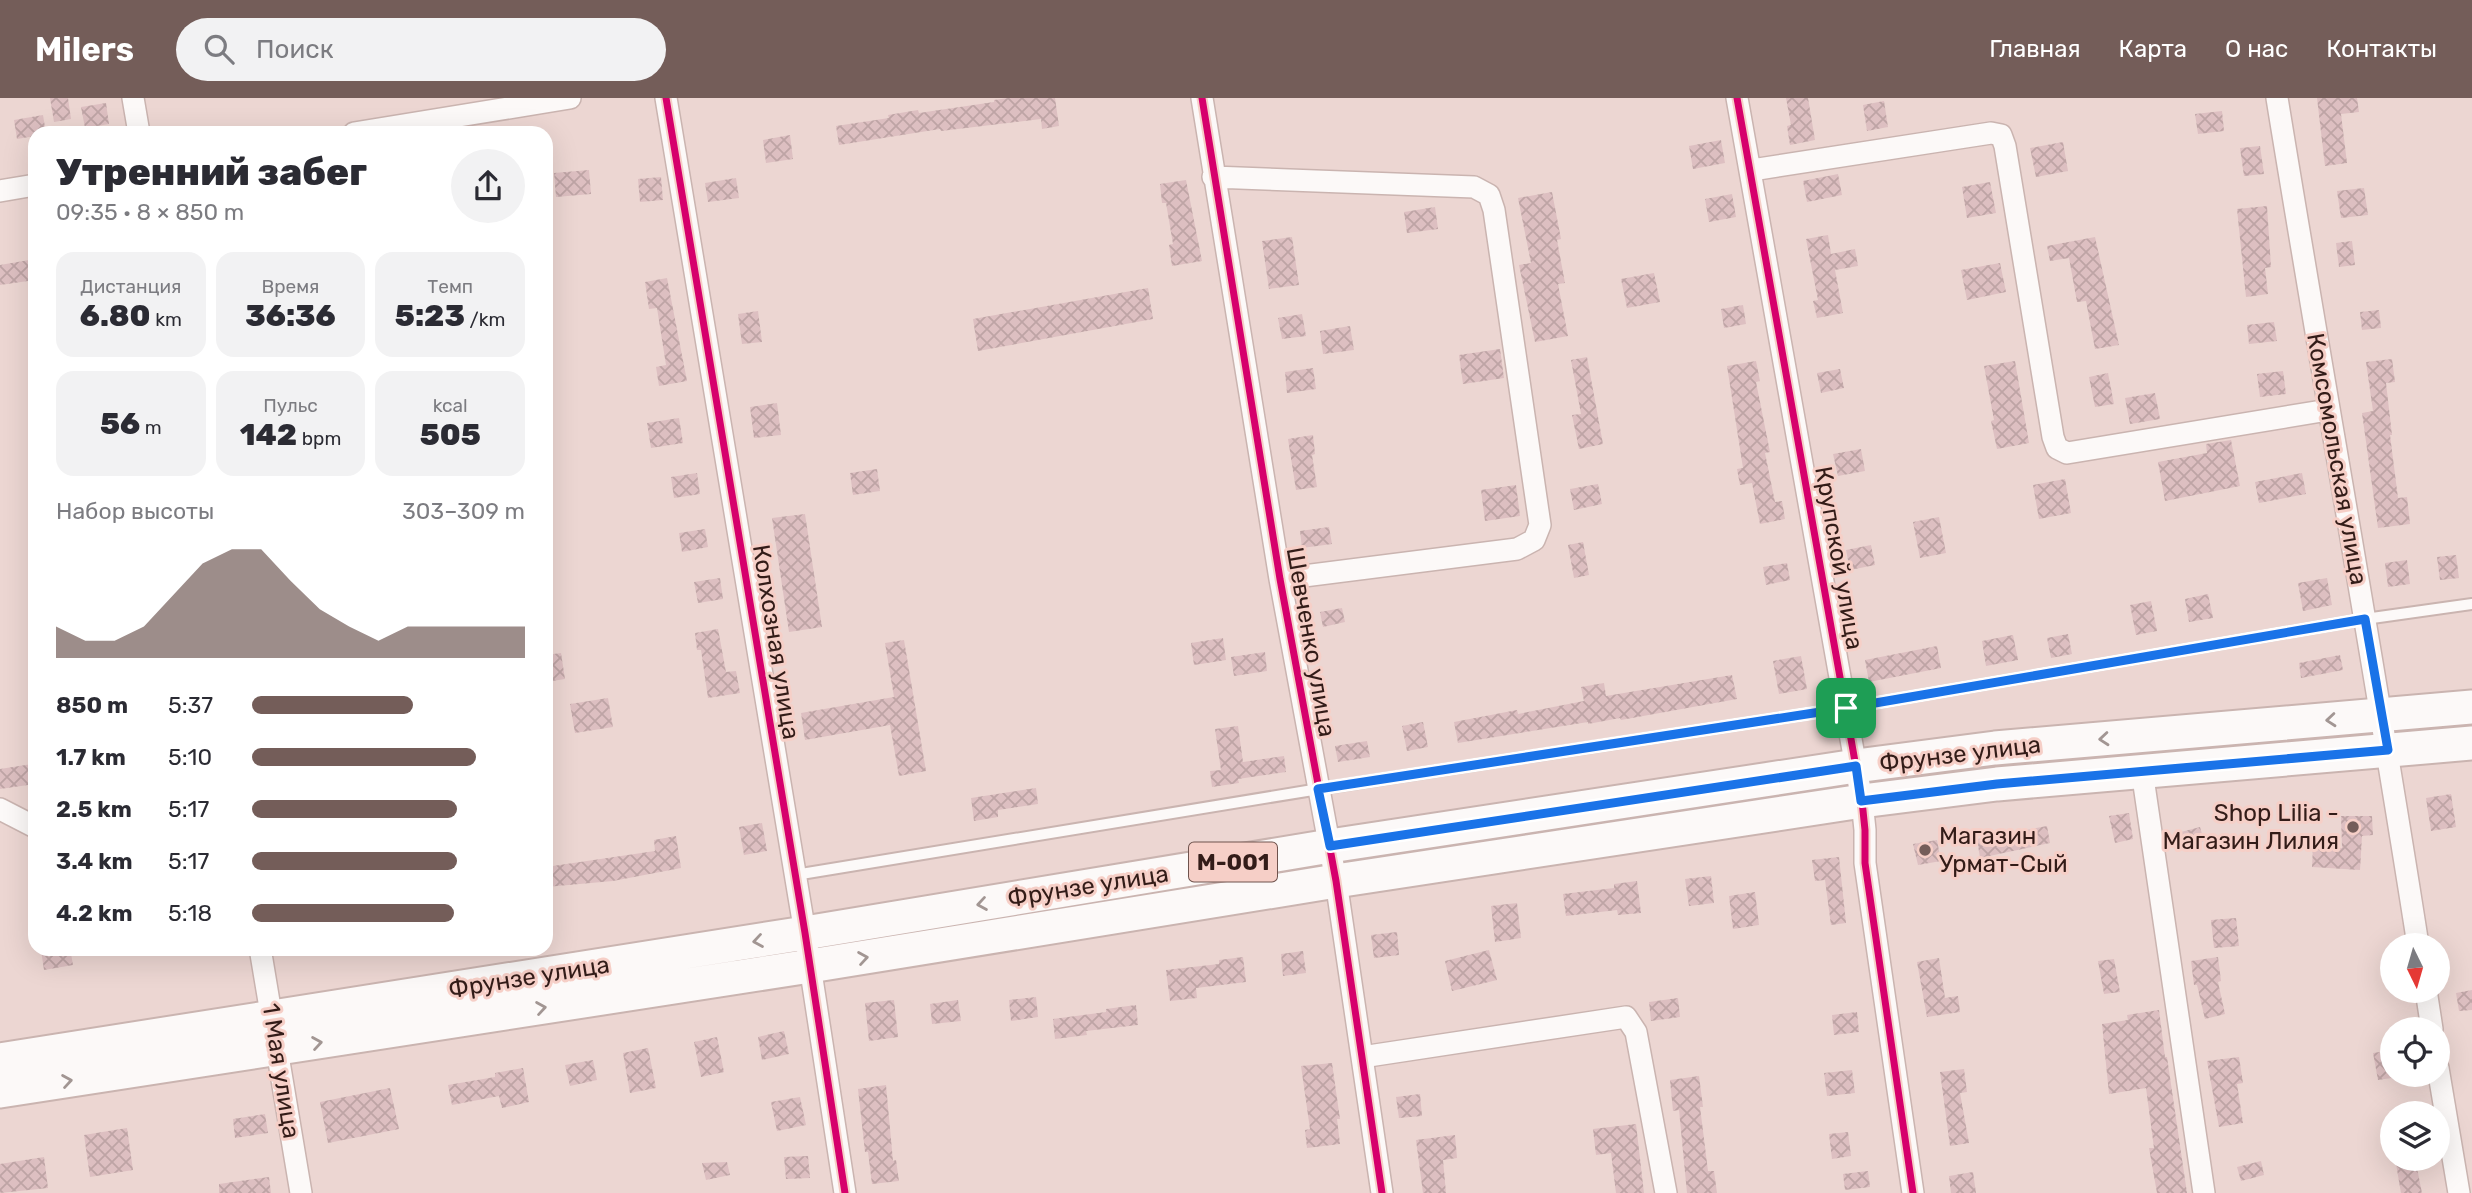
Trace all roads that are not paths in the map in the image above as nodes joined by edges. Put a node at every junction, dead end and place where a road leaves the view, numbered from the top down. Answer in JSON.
{"nodes":[{"id":1,"x":133,"y":98,"type":"edge"},
{"id":2,"x":570,"y":98,"type":"edge"},
{"id":3,"x":666,"y":98,"type":"edge"},
{"id":4,"x":1202,"y":98,"type":"edge"},
{"id":5,"x":1737,"y":98,"type":"edge"},
{"id":6,"x":2277,"y":98,"type":"edge"},
{"id":7,"x":138,"y":126,"type":"edge"},
{"id":8,"x":397,"y":126,"type":"edge"},
{"id":9,"x":1752,"y":170,"type":"junction"},
{"id":10,"x":1213,"y":177,"type":"junction"},
{"id":11,"x":28,"y":186,"type":"edge"},
{"id":12,"x":0,"y":191,"type":"edge"},
{"id":13,"x":2328,"y":410,"type":"junction"},
{"id":14,"x":1280,"y":579,"type":"junction"},
{"id":15,"x":2472,"y":604,"type":"edge"},
{"id":16,"x":2365,"y":619,"type":"junction"},
{"id":17,"x":2472,"y":707,"type":"edge"},
{"id":18,"x":1846,"y":708,"type":"junction"},
{"id":19,"x":2382,"y":715,"type":"junction"},
{"id":20,"x":2472,"y":743,"type":"edge"},
{"id":21,"x":2388,"y":750,"type":"junction"},
{"id":22,"x":1856,"y":766,"type":"junction"},
{"id":23,"x":2142,"y":771,"type":"junction"},
{"id":24,"x":1318,"y":789,"type":"junction"},
{"id":25,"x":1861,"y":801,"type":"junction"},
{"id":26,"x":0,"y":809,"type":"edge"},
{"id":27,"x":28,"y":823,"type":"edge"},
{"id":28,"x":1330,"y":846,"type":"junction"},
{"id":29,"x":795,"y":875,"type":"junction"},
{"id":30,"x":1336,"y":881,"type":"junction"},
{"id":31,"x":805,"y":933,"type":"junction"},
{"id":32,"x":2416,"y":933,"type":"edge"},
{"id":33,"x":261,"y":956,"type":"edge"},
{"id":34,"x":810,"y":966,"type":"junction"},
{"id":35,"x":275,"y":1034,"type":"junction"},
{"id":36,"x":1363,"y":1057,"type":"junction"},
{"id":37,"x":0,"y":1060,"type":"edge"},
{"id":38,"x":2441,"y":1087,"type":"edge"},
{"id":39,"x":0,"y":1091,"type":"edge"},
{"id":40,"x":301,"y":1193,"type":"edge"},
{"id":41,"x":845,"y":1193,"type":"edge"},
{"id":42,"x":1382,"y":1193,"type":"edge"},
{"id":43,"x":1666,"y":1193,"type":"edge"},
{"id":44,"x":1913,"y":1193,"type":"edge"},
{"id":45,"x":2204,"y":1193,"type":"edge"},
{"id":46,"x":2459,"y":1193,"type":"edge"}],
"edges":[{"from":1,"to":7,"type":"street"},
{"from":2,"to":8,"type":"street"},
{"from":3,"to":29,"type":"street","name":"Колхозная улица"},
{"from":4,"to":10,"type":"street","name":"Шевченко улица"},
{"from":5,"to":9,"type":"street","name":"Крупской улица"},
{"from":6,"to":13,"type":"street","name":"Комсомольская улица"},
{"from":9,"to":13,"type":"street"},
{"from":9,"to":18,"type":"street","name":"Крупской улица"},
{"from":10,"to":14,"type":"street","name":"Шевченко улица"},
{"from":10,"to":14,"type":"street"},
{"from":11,"to":12,"type":"street"},
{"from":13,"to":16,"type":"street","name":"Комсомольская улица"},
{"from":14,"to":24,"type":"street","name":"Шевченко улица"},
{"from":15,"to":16,"type":"lane"},
{"from":16,"to":18,"type":"lane"},
{"from":16,"to":19,"type":"street","name":"Комсомольская улица"},
{"from":17,"to":19,"type":"main road","name":"Фрунзе улица","number":"M-001"},
{"from":18,"to":22,"type":"street","name":"Крупской улица"},
{"from":18,"to":24,"type":"lane"},
{"from":19,"to":21,"type":"street","name":"Комсомольская улица"},
{"from":19,"to":22,"type":"main road","name":"Фрунзе улица","number":"M-001","one_way":true},
{"from":20,"to":21,"type":"main road","name":"Фрунзе улица","number":"M-001"},
{"from":21,"to":23,"type":"main road","name":"Фрунзе улица","number":"M-001"},
{"from":21,"to":32,"type":"street","name":"Комсомольская улица"},
{"from":22,"to":25,"type":"street","name":"Крупской улица"},
{"from":22,"to":28,"type":"main road","name":"Фрунзе улица","number":"M-001"},
{"from":23,"to":25,"type":"main road","name":"Фрунзе улица","number":"M-001"},
{"from":23,"to":45,"type":"street"},
{"from":24,"to":28,"type":"street","name":"Шевченко улица"},
{"from":24,"to":29,"type":"lane"},
{"from":25,"to":30,"type":"main road","name":"Фрунзе улица","number":"M-001"},
{"from":25,"to":44,"type":"street","name":"Крупской улица"},
{"from":26,"to":27,"type":"street"},
{"from":28,"to":30,"type":"street","name":"Шевченко улица"},
{"from":28,"to":31,"type":"main road","name":"Фрунзе улица","number":"M-001","one_way":true},
{"from":29,"to":31,"type":"street","name":"Колхозная улица"},
{"from":34,"to":30,"type":"main road","name":"Фрунзе улица","number":"M-001","one_way":true},
{"from":30,"to":36,"type":"street","name":"Шевченко улица"},
{"from":31,"to":34,"type":"street","name":"Колхозная улица"},
{"from":31,"to":35,"type":"main road","name":"Фрунзе улица","number":"M-001","one_way":true},
{"from":33,"to":35,"type":"street","name":"1 Мая улица"},
{"from":35,"to":34,"type":"main road","name":"Фрунзе улица","number":"M-001","one_way":true},
{"from":34,"to":41,"type":"street","name":"Колхозная улица"},
{"from":35,"to":37,"type":"main road","name":"Фрунзе улица","number":"M-001"},
{"from":39,"to":35,"type":"main road","name":"Фрунзе улица","number":"M-001","one_way":true},
{"from":35,"to":40,"type":"street","name":"1 Мая улица"},
{"from":36,"to":42,"type":"street","name":"Шевченко улица"},
{"from":36,"to":43,"type":"street"},
{"from":38,"to":46,"type":"street"}]}
